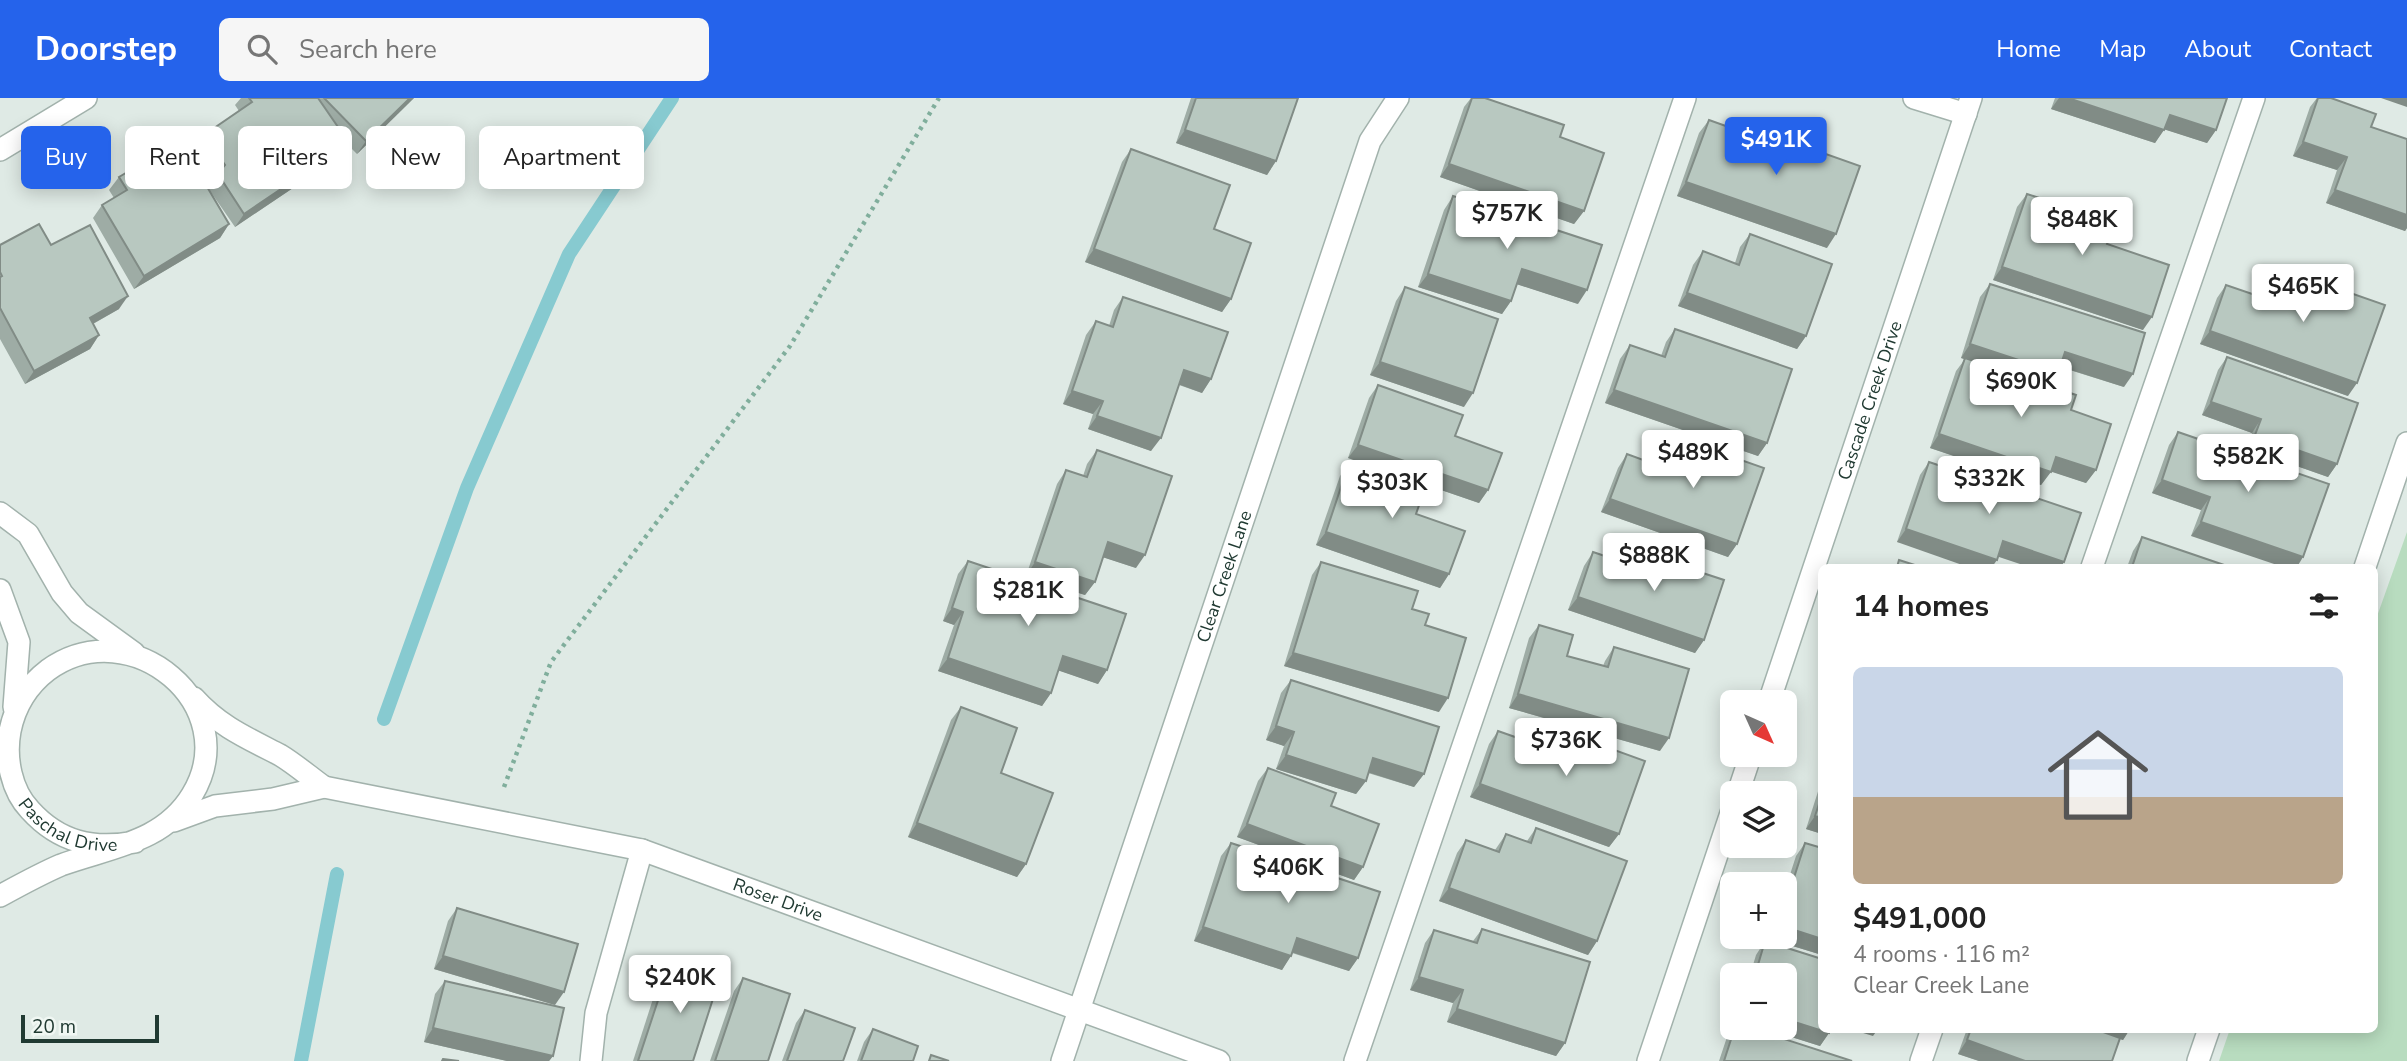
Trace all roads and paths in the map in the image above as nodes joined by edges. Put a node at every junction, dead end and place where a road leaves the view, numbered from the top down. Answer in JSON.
{"nodes":[{"id":1,"x":86,"y":98,"type":"edge"},
{"id":2,"x":939,"y":98,"type":"edge"},
{"id":3,"x":1398,"y":98,"type":"edge"},
{"id":4,"x":1685,"y":98,"type":"edge"},
{"id":5,"x":1914,"y":98,"type":"edge"},
{"id":6,"x":2254,"y":98,"type":"edge"},
{"id":7,"x":1968,"y":106,"type":"edge"},
{"id":8,"x":0,"y":150,"type":"edge"},
{"id":9,"x":2407,"y":443,"type":"edge"},
{"id":10,"x":0,"y":513,"type":"edge"},
{"id":11,"x":2093,"y":564,"type":"edge"},
{"id":12,"x":2366,"y":564,"type":"edge"},
{"id":13,"x":0,"y":590,"type":"edge"},
{"id":14,"x":136,"y":654,"type":"junction"},
{"id":15,"x":179,"y":683,"type":"junction"},
{"id":16,"x":1773,"y":690,"type":"edge"},
{"id":17,"x":13,"y":717,"type":"junction"},
{"id":18,"x":7,"y":745,"type":"junction"},
{"id":19,"x":0,"y":766,"type":"edge"},
{"id":20,"x":324,"y":787,"type":"junction"},
{"id":21,"x":492,"y":821,"type":"junction"},
{"id":22,"x":169,"y":823,"type":"junction"},
{"id":23,"x":135,"y":842,"type":"junction"},
{"id":24,"x":1720,"y":846,"type":"edge"},
{"id":25,"x":642,"y":850,"type":"junction"},
{"id":26,"x":0,"y":896,"type":"edge"},
{"id":27,"x":1081,"y":1012,"type":"junction"},
{"id":28,"x":1931,"y":1033,"type":"edge"},
{"id":29,"x":2208,"y":1033,"type":"edge"},
{"id":30,"x":591,"y":1061,"type":"edge"},
{"id":31,"x":1062,"y":1061,"type":"edge"},
{"id":32,"x":1219,"y":1061,"type":"edge"},
{"id":33,"x":1354,"y":1061,"type":"edge"},
{"id":34,"x":1648,"y":1061,"type":"edge"},
{"id":35,"x":1921,"y":1061,"type":"edge"},
{"id":36,"x":2199,"y":1061,"type":"edge"}],
"edges":[{"from":1,"to":8,"type":"street"},
{"from":2,"to":21,"type":"path"},
{"from":3,"to":27,"type":"street","name":"Clear Creek Lane"},
{"from":4,"to":33,"type":"street"},
{"from":5,"to":7,"type":"street"},
{"from":6,"to":11,"type":"street"},
{"from":7,"to":16,"type":"street","name":"Cascade Creek Drive"},
{"from":9,"to":12,"type":"street"},
{"from":10,"to":14,"type":"street"},
{"from":13,"to":17,"type":"street"},
{"from":14,"to":15,"type":"street","name":"Paschal Drive"},
{"from":14,"to":17,"type":"street","name":"Paschal Drive"},
{"from":15,"to":20,"type":"street"},
{"from":15,"to":22,"type":"street","name":"Paschal Drive"},
{"from":17,"to":18,"type":"street","name":"Paschal Drive"},
{"from":18,"to":19,"type":"street","name":"Paschal Drive"},
{"from":18,"to":23,"type":"street","name":"Paschal Drive"},
{"from":20,"to":21,"type":"street","name":"Roser Drive"},
{"from":20,"to":22,"type":"street"},
{"from":21,"to":25,"type":"street","name":"Roser Drive"},
{"from":22,"to":23,"type":"street","name":"Paschal Drive"},
{"from":23,"to":26,"type":"street","name":"Paschal Drive"},
{"from":24,"to":34,"type":"street"},
{"from":25,"to":27,"type":"street","name":"Roser Drive"},
{"from":25,"to":30,"type":"street"},
{"from":27,"to":31,"type":"street","name":"Clear Creek Lane"},
{"from":27,"to":32,"type":"street","name":"Roser Drive"},
{"from":28,"to":35,"type":"street"},
{"from":29,"to":36,"type":"street"}]}
